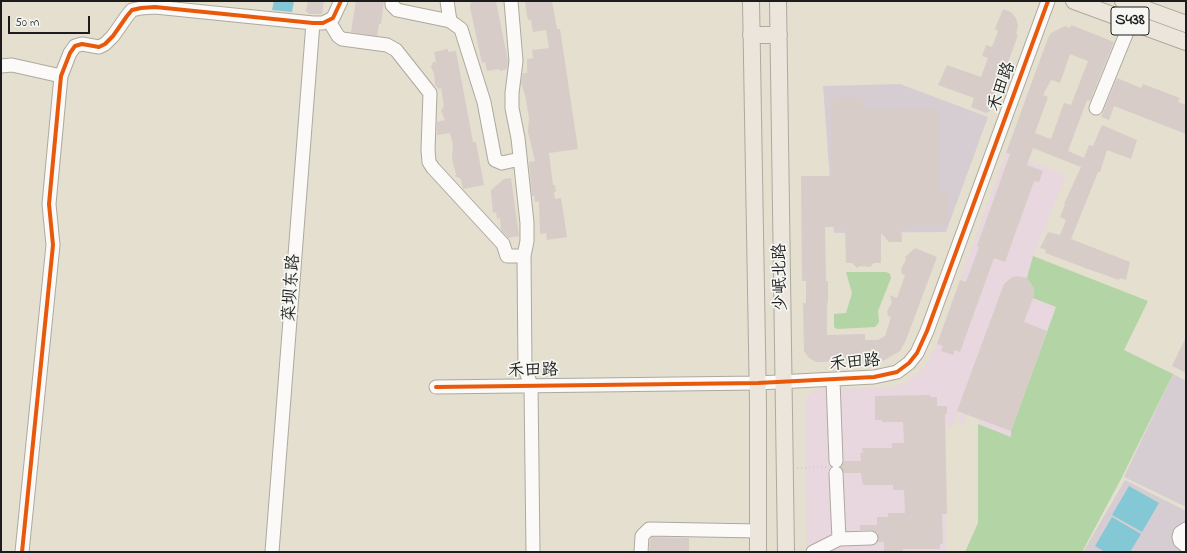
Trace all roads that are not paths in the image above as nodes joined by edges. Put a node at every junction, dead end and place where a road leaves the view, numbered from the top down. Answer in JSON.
{"nodes":[{"id":1,"x":341,"y":1,"type":"edge"},
{"id":2,"x":392,"y":1,"type":"edge"},
{"id":3,"x":447,"y":1,"type":"edge"},
{"id":4,"x":511,"y":1,"type":"edge"},
{"id":5,"x":751,"y":1,"type":"edge"},
{"id":6,"x":778,"y":1,"type":"edge"},
{"id":7,"x":1048,"y":1,"type":"edge"},
{"id":8,"x":1074,"y":1,"type":"edge"},
{"id":9,"x":1123,"y":1,"type":"edge"},
{"id":10,"x":450,"y":20,"type":"junction"},
{"id":11,"x":1131,"y":22,"type":"junction"},
{"id":12,"x":322,"y":23,"type":"junction"},
{"id":13,"x":1186,"y":24,"type":"edge"},
{"id":14,"x":779,"y":35,"type":"junction"},
{"id":15,"x":751,"y":36,"type":"junction"},
{"id":16,"x":1186,"y":42,"type":"edge"},
{"id":17,"x":1,"y":66,"type":"edge"},
{"id":18,"x":61,"y":76,"type":"junction"},
{"id":19,"x":1096,"y":108,"type":"dead end"},
{"id":20,"x":520,"y":159,"type":"junction"},
{"id":21,"x":524,"y":256,"type":"junction"},
{"id":22,"x":833,"y":380,"type":"junction"},
{"id":23,"x":784,"y":382,"type":"junction"},
{"id":24,"x":758,"y":383,"type":"junction"},
{"id":25,"x":531,"y":385,"type":"junction"},
{"id":26,"x":436,"y":387,"type":"dead end"},
{"id":27,"x":1186,"y":529,"type":"edge"},
{"id":28,"x":758,"y":531,"type":"junction"},
{"id":29,"x":871,"y":538,"type":"dead end"},
{"id":30,"x":839,"y":539,"type":"junction"},
{"id":31,"x":1186,"y":546,"type":"edge"},
{"id":32,"x":22,"y":552,"type":"edge"},
{"id":33,"x":272,"y":552,"type":"edge"},
{"id":34,"x":533,"y":552,"type":"edge"},
{"id":35,"x":641,"y":552,"type":"edge"},
{"id":36,"x":758,"y":552,"type":"edge"},
{"id":37,"x":786,"y":552,"type":"edge"},
{"id":38,"x":821,"y":552,"type":"edge"}],
"edges":[{"from":1,"to":12,"type":"street"},
{"from":2,"to":10,"type":"street"},
{"from":3,"to":10,"type":"street"},
{"from":4,"to":20,"type":"street"},
{"from":5,"to":15,"type":"main road","name":"少岷北路"},
{"from":6,"to":14,"type":"main road","name":"少岷北路"},
{"from":7,"to":22,"type":"street","name":"禾田路"},
{"from":8,"to":11,"type":"main road","number":"S438"},
{"from":9,"to":13,"type":"main road","number":"S438"},
{"from":10,"to":20,"type":"street"},
{"from":11,"to":16,"type":"main road","number":"S438"},
{"from":11,"to":19,"type":"street"},
{"from":12,"to":18,"type":"street"},
{"from":12,"to":21,"type":"street"},
{"from":12,"to":33,"type":"street","name":"菜坝东路"},
{"from":14,"to":15,"type":"main road"},
{"from":14,"to":23,"type":"main road","name":"少岷北路"},
{"from":15,"to":24,"type":"main road","name":"少岷北路"},
{"from":17,"to":18,"type":"street"},
{"from":18,"to":32,"type":"street"},
{"from":20,"to":21,"type":"street"},
{"from":21,"to":25,"type":"street"},
{"from":22,"to":23,"type":"street","name":"禾田路"},
{"from":22,"to":30,"type":"street"},
{"from":23,"to":24,"type":"street","name":"禾田路"},
{"from":23,"to":37,"type":"main road","name":"少岷北路"},
{"from":24,"to":25,"type":"street","name":"禾田路"},
{"from":24,"to":28,"type":"main road","name":"少岷北路"},
{"from":25,"to":26,"type":"street","name":"禾田路"},
{"from":25,"to":34,"type":"street"},
{"from":27,"to":31,"type":"street"},
{"from":28,"to":35,"type":"street"},
{"from":28,"to":36,"type":"main road","name":"少岷北路"},
{"from":29,"to":30,"type":"street"},
{"from":30,"to":38,"type":"street"}]}
